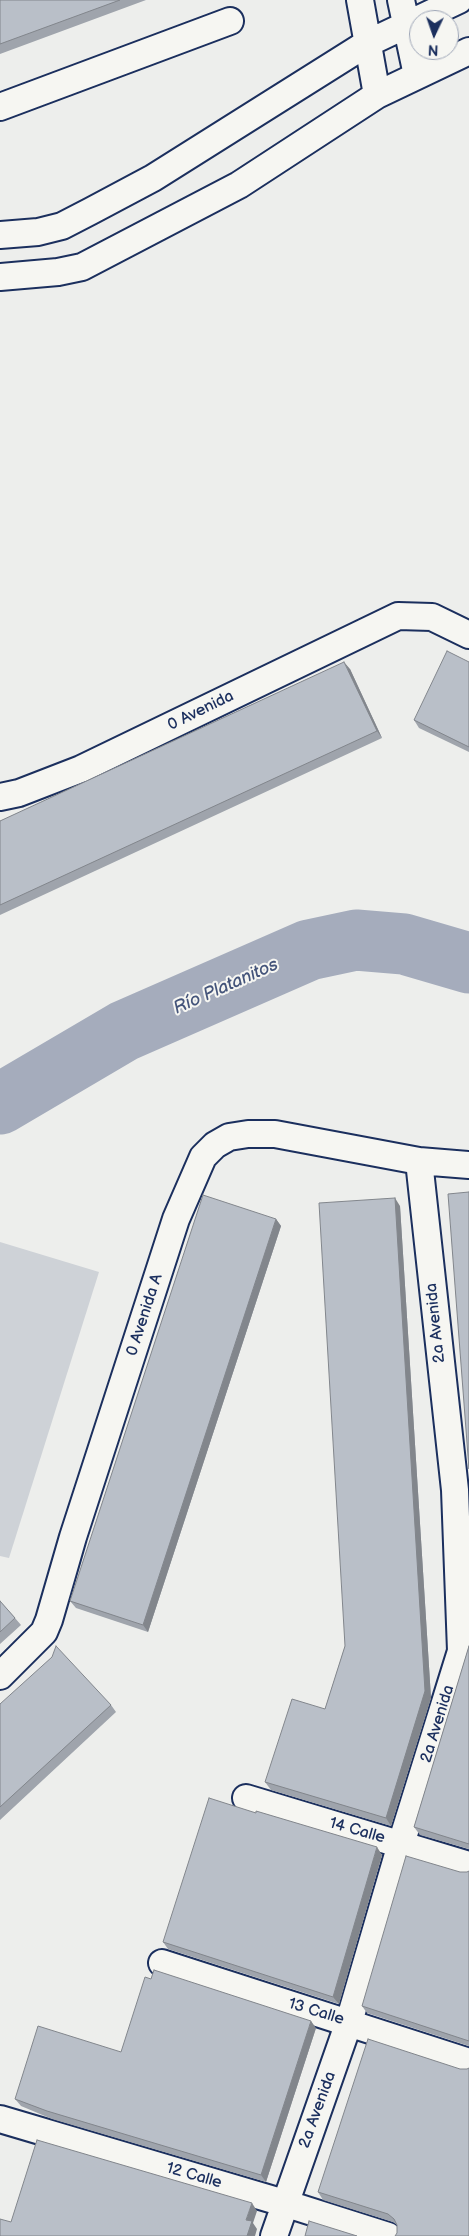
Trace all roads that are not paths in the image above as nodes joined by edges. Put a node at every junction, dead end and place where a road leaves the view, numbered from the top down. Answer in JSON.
{"nodes":[{"id":1,"x":360,"y":0,"type":"edge"},
{"id":2,"x":459,"y":0,"type":"edge"},
{"id":3,"x":404,"y":12,"type":"edge"},
{"id":4,"x":230,"y":21,"type":"dead end"},
{"id":5,"x":366,"y":44,"type":"junction"},
{"id":6,"x":469,"y":51,"type":"edge"},
{"id":7,"x":417,"y":75,"type":"junction"},
{"id":8,"x":378,"y":95,"type":"junction"},
{"id":9,"x":0,"y":107,"type":"edge"},
{"id":10,"x":0,"y":235,"type":"edge"},
{"id":11,"x":0,"y":278,"type":"edge"},
{"id":12,"x":469,"y":634,"type":"edge"},
{"id":13,"x":0,"y":797,"type":"edge"},
{"id":14,"x":419,"y":1161,"type":"junction"},
{"id":15,"x":469,"y":1165,"type":"edge"},
{"id":16,"x":465,"y":1652,"type":"edge"},
{"id":17,"x":0,"y":1676,"type":"edge"},
{"id":18,"x":246,"y":1798,"type":"dead end"},
{"id":19,"x":401,"y":1844,"type":"junction"},
{"id":20,"x":469,"y":1865,"type":"edge"},
{"id":21,"x":162,"y":1964,"type":"dead end"},
{"id":22,"x":349,"y":2022,"type":"junction"},
{"id":23,"x":469,"y":2062,"type":"edge"},
{"id":24,"x":2,"y":2122,"type":"edge"},
{"id":25,"x":284,"y":2203,"type":"junction"},
{"id":26,"x":274,"y":2236,"type":"edge"},
{"id":27,"x":388,"y":2236,"type":"edge"}],
"edges":[{"from":1,"to":5,"type":"street"},
{"from":2,"to":3,"type":"street"},
{"from":3,"to":5,"type":"street"},
{"from":3,"to":7,"type":"street"},
{"from":4,"to":9,"type":"street"},
{"from":5,"to":8,"type":"street"},
{"from":5,"to":10,"type":"street"},
{"from":6,"to":7,"type":"street"},
{"from":7,"to":8,"type":"street"},
{"from":8,"to":11,"type":"street"},
{"from":12,"to":13,"type":"street","name":"0 Avenida"},
{"from":14,"to":15,"type":"street","name":"0 Avenida A"},
{"from":14,"to":16,"type":"street","name":"2a Avenida"},
{"from":14,"to":17,"type":"street","name":"0 Avenida A"},
{"from":16,"to":19,"type":"street","name":"2a Avenida"},
{"from":18,"to":19,"type":"street","name":"14 Calle"},
{"from":19,"to":20,"type":"street","name":"14 Calle"},
{"from":19,"to":22,"type":"street","name":"2a Avenida"},
{"from":21,"to":22,"type":"street","name":"13 Calle"},
{"from":22,"to":23,"type":"street","name":"13 Calle"},
{"from":22,"to":25,"type":"street","name":"2a Avenida"},
{"from":24,"to":25,"type":"street","name":"12 Calle"},
{"from":25,"to":26,"type":"street","name":"2a Avenida"},
{"from":25,"to":27,"type":"street","name":"12 Calle"}]}
